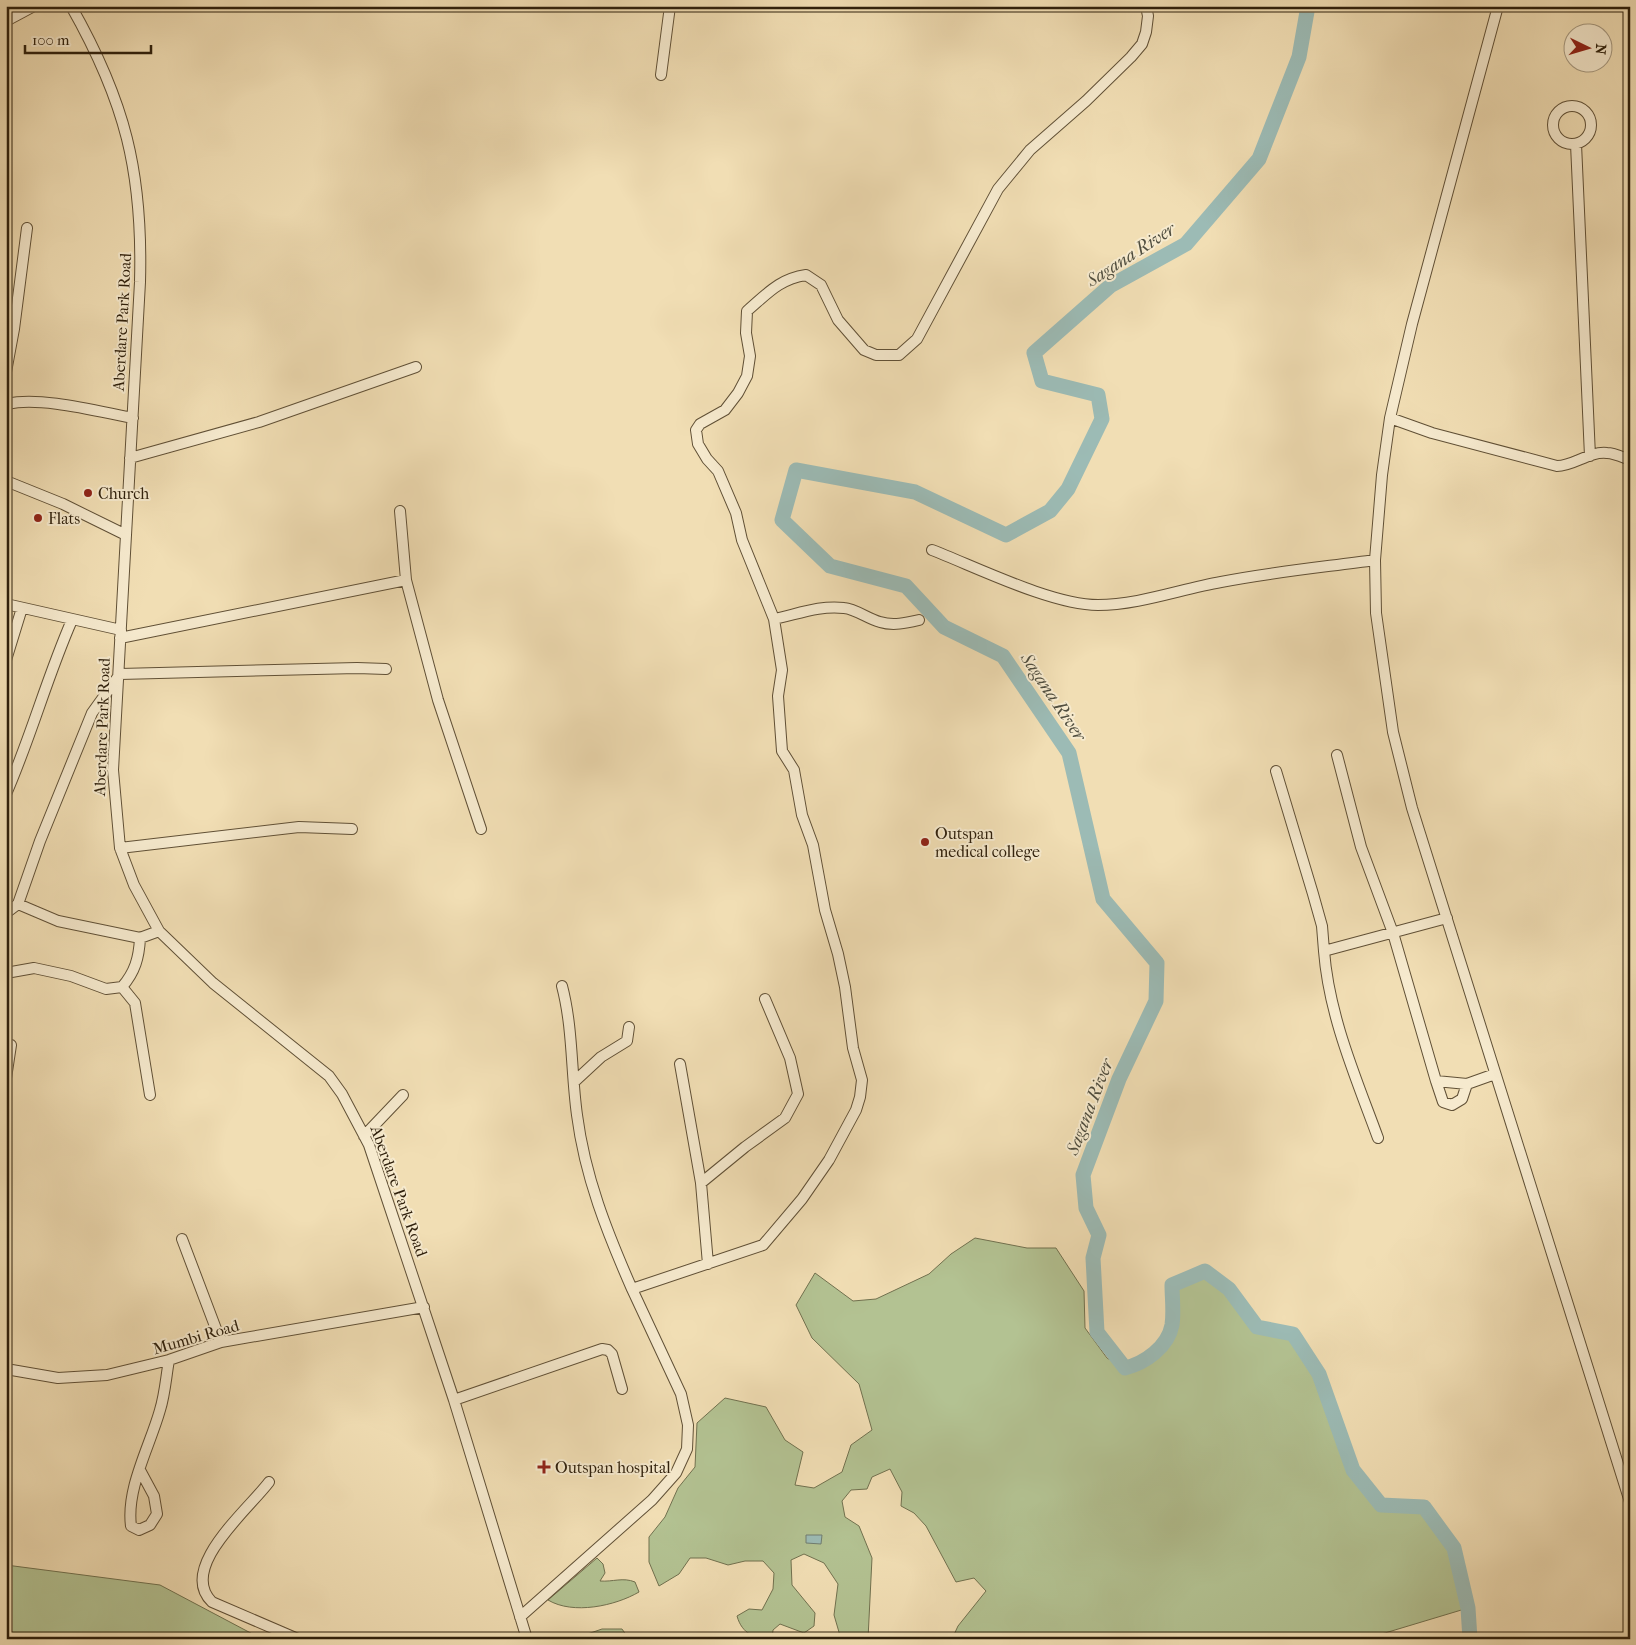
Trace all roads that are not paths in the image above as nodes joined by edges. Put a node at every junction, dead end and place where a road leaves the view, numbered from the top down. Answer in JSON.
{"nodes":[{"id":1,"x":34,"y":6,"type":"edge"},
{"id":2,"x":71,"y":6,"type":"edge"},
{"id":3,"x":670,"y":6,"type":"edge"},
{"id":4,"x":1146,"y":6,"type":"edge"},
{"id":5,"x":1498,"y":6,"type":"edge"},
{"id":6,"x":6,"y":20,"type":"edge"},
{"id":7,"x":661,"y":75,"type":"dead end"},
{"id":8,"x":1576,"y":144,"type":"dead end"},
{"id":9,"x":27,"y":228,"type":"dead end"},
{"id":10,"x":10,"y":329,"type":"edge"},
{"id":11,"x":416,"y":367,"type":"dead end"},
{"id":12,"x":6,"y":372,"type":"edge"},
{"id":13,"x":6,"y":401,"type":"edge"},
{"id":14,"x":133,"y":418,"type":"junction"},
{"id":15,"x":1390,"y":418,"type":"junction"},
{"id":16,"x":1590,"y":456,"type":"junction"},
{"id":17,"x":130,"y":458,"type":"junction"},
{"id":18,"x":1630,"y":460,"type":"edge"},
{"id":19,"x":6,"y":481,"type":"edge"},
{"id":20,"x":400,"y":511,"type":"dead end"},
{"id":21,"x":126,"y":535,"type":"junction"},
{"id":22,"x":932,"y":550,"type":"dead end"},
{"id":23,"x":1375,"y":560,"type":"junction"},
{"id":24,"x":406,"y":580,"type":"junction"},
{"id":25,"x":6,"y":604,"type":"edge"},
{"id":26,"x":22,"y":608,"type":"junction"},
{"id":27,"x":774,"y":619,"type":"junction"},
{"id":28,"x":72,"y":620,"type":"junction"},
{"id":29,"x":919,"y":620,"type":"dead end"},
{"id":30,"x":120,"y":634,"type":"junction"},
{"id":31,"x":6,"y":660,"type":"edge"},
{"id":32,"x":386,"y":669,"type":"dead end"},
{"id":33,"x":120,"y":674,"type":"junction"},
{"id":34,"x":1337,"y":755,"type":"dead end"},
{"id":35,"x":1276,"y":771,"type":"dead end"},
{"id":36,"x":6,"y":794,"type":"edge"},
{"id":37,"x":352,"y":828,"type":"dead end"},
{"id":38,"x":480,"y":829,"type":"dead end"},
{"id":39,"x":120,"y":848,"type":"junction"},
{"id":40,"x":18,"y":904,"type":"junction"},
{"id":41,"x":6,"y":913,"type":"edge"},
{"id":42,"x":1448,"y":918,"type":"junction"},
{"id":43,"x":159,"y":931,"type":"junction"},
{"id":44,"x":1393,"y":933,"type":"junction"},
{"id":45,"x":140,"y":938,"type":"junction"},
{"id":46,"x":1324,"y":952,"type":"junction"},
{"id":47,"x":6,"y":973,"type":"edge"},
{"id":48,"x":562,"y":986,"type":"dead end"},
{"id":49,"x":122,"y":987,"type":"junction"},
{"id":50,"x":765,"y":999,"type":"dead end"},
{"id":51,"x":630,"y":1027,"type":"dead end"},
{"id":52,"x":11,"y":1045,"type":"dead end"},
{"id":53,"x":680,"y":1064,"type":"dead end"},
{"id":54,"x":1495,"y":1074,"type":"junction"},
{"id":55,"x":6,"y":1078,"type":"edge"},
{"id":56,"x":1436,"y":1081,"type":"junction"},
{"id":57,"x":574,"y":1082,"type":"junction"},
{"id":58,"x":1467,"y":1084,"type":"junction"},
{"id":59,"x":150,"y":1095,"type":"dead end"},
{"id":60,"x":403,"y":1095,"type":"dead end"},
{"id":61,"x":364,"y":1136,"type":"junction"},
{"id":62,"x":1378,"y":1138,"type":"dead end"},
{"id":63,"x":701,"y":1183,"type":"junction"},
{"id":64,"x":182,"y":1239,"type":"dead end"},
{"id":65,"x":708,"y":1264,"type":"junction"},
{"id":66,"x":632,"y":1289,"type":"junction"},
{"id":67,"x":424,"y":1307,"type":"junction"},
{"id":68,"x":221,"y":1342,"type":"junction"},
{"id":69,"x":169,"y":1360,"type":"junction"},
{"id":70,"x":6,"y":1369,"type":"edge"},
{"id":71,"x":622,"y":1389,"type":"dead end"},
{"id":72,"x":454,"y":1400,"type":"junction"},
{"id":73,"x":140,"y":1470,"type":"junction"},
{"id":74,"x":269,"y":1482,"type":"dead end"},
{"id":75,"x":1630,"y":1502,"type":"edge"},
{"id":76,"x":520,"y":1617,"type":"junction"},
{"id":77,"x":298,"y":1639,"type":"edge"},
{"id":78,"x":527,"y":1639,"type":"edge"}],
"edges":[{"from":1,"to":6,"type":"street"},
{"from":2,"to":14,"type":"street","name":"Aberdare Park Road"},
{"from":3,"to":7,"type":"street"},
{"from":4,"to":27,"type":"street"},
{"from":5,"to":15,"type":"street"},
{"from":8,"to":16,"type":"street"},
{"from":9,"to":10,"type":"street"},
{"from":10,"to":12,"type":"street"},
{"from":11,"to":17,"type":"street"},
{"from":13,"to":14,"type":"street"},
{"from":14,"to":17,"type":"street","name":"Aberdare Park Road"},
{"from":15,"to":16,"type":"street"},
{"from":15,"to":23,"type":"street"},
{"from":16,"to":18,"type":"street"},
{"from":17,"to":21,"type":"street","name":"Aberdare Park Road"},
{"from":19,"to":21,"type":"street"},
{"from":20,"to":24,"type":"street"},
{"from":21,"to":30,"type":"street","name":"Aberdare Park Road"},
{"from":22,"to":23,"type":"street"},
{"from":23,"to":42,"type":"street"},
{"from":24,"to":30,"type":"street"},
{"from":24,"to":38,"type":"street"},
{"from":25,"to":26,"type":"street"},
{"from":26,"to":28,"type":"street"},
{"from":26,"to":31,"type":"street"},
{"from":27,"to":29,"type":"street"},
{"from":27,"to":65,"type":"street"},
{"from":28,"to":30,"type":"street"},
{"from":28,"to":36,"type":"street"},
{"from":30,"to":33,"type":"street","name":"Aberdare Park Road"},
{"from":32,"to":33,"type":"street"},
{"from":33,"to":39,"type":"street","name":"Aberdare Park Road"},
{"from":33,"to":40,"type":"street"},
{"from":34,"to":44,"type":"street"},
{"from":35,"to":46,"type":"street"},
{"from":37,"to":39,"type":"street"},
{"from":39,"to":43,"type":"street","name":"Aberdare Park Road"},
{"from":40,"to":41,"type":"street"},
{"from":40,"to":45,"type":"street"},
{"from":42,"to":44,"type":"street"},
{"from":42,"to":54,"type":"street"},
{"from":43,"to":45,"type":"street"},
{"from":43,"to":61,"type":"street","name":"Aberdare Park Road"},
{"from":44,"to":46,"type":"street"},
{"from":44,"to":56,"type":"street"},
{"from":45,"to":49,"type":"street"},
{"from":46,"to":62,"type":"street"},
{"from":47,"to":49,"type":"street"},
{"from":48,"to":57,"type":"street"},
{"from":49,"to":59,"type":"street"},
{"from":50,"to":63,"type":"street"},
{"from":51,"to":57,"type":"street"},
{"from":52,"to":55,"type":"street"},
{"from":53,"to":63,"type":"street"},
{"from":54,"to":58,"type":"street"},
{"from":54,"to":75,"type":"street"},
{"from":56,"to":58,"type":"street"},
{"from":56,"to":58,"type":"street"},
{"from":57,"to":66,"type":"street"},
{"from":60,"to":61,"type":"street"},
{"from":61,"to":67,"type":"street","name":"Aberdare Park Road"},
{"from":63,"to":65,"type":"street"},
{"from":64,"to":68,"type":"street"},
{"from":65,"to":66,"type":"street"},
{"from":66,"to":76,"type":"street"},
{"from":67,"to":68,"type":"street","name":"Mumbi Road"},
{"from":67,"to":72,"type":"street","name":"Aberdare Park Road"},
{"from":68,"to":69,"type":"street","name":"Mumbi Road"},
{"from":69,"to":70,"type":"street","name":"Mumbi Road"},
{"from":69,"to":73,"type":"street"},
{"from":71,"to":72,"type":"street"},
{"from":72,"to":76,"type":"street","name":"Aberdare Park Road"},
{"from":73,"to":73,"type":"street"},
{"from":74,"to":77,"type":"street"},
{"from":76,"to":78,"type":"street","name":"Aberdare Park Road"}]}
